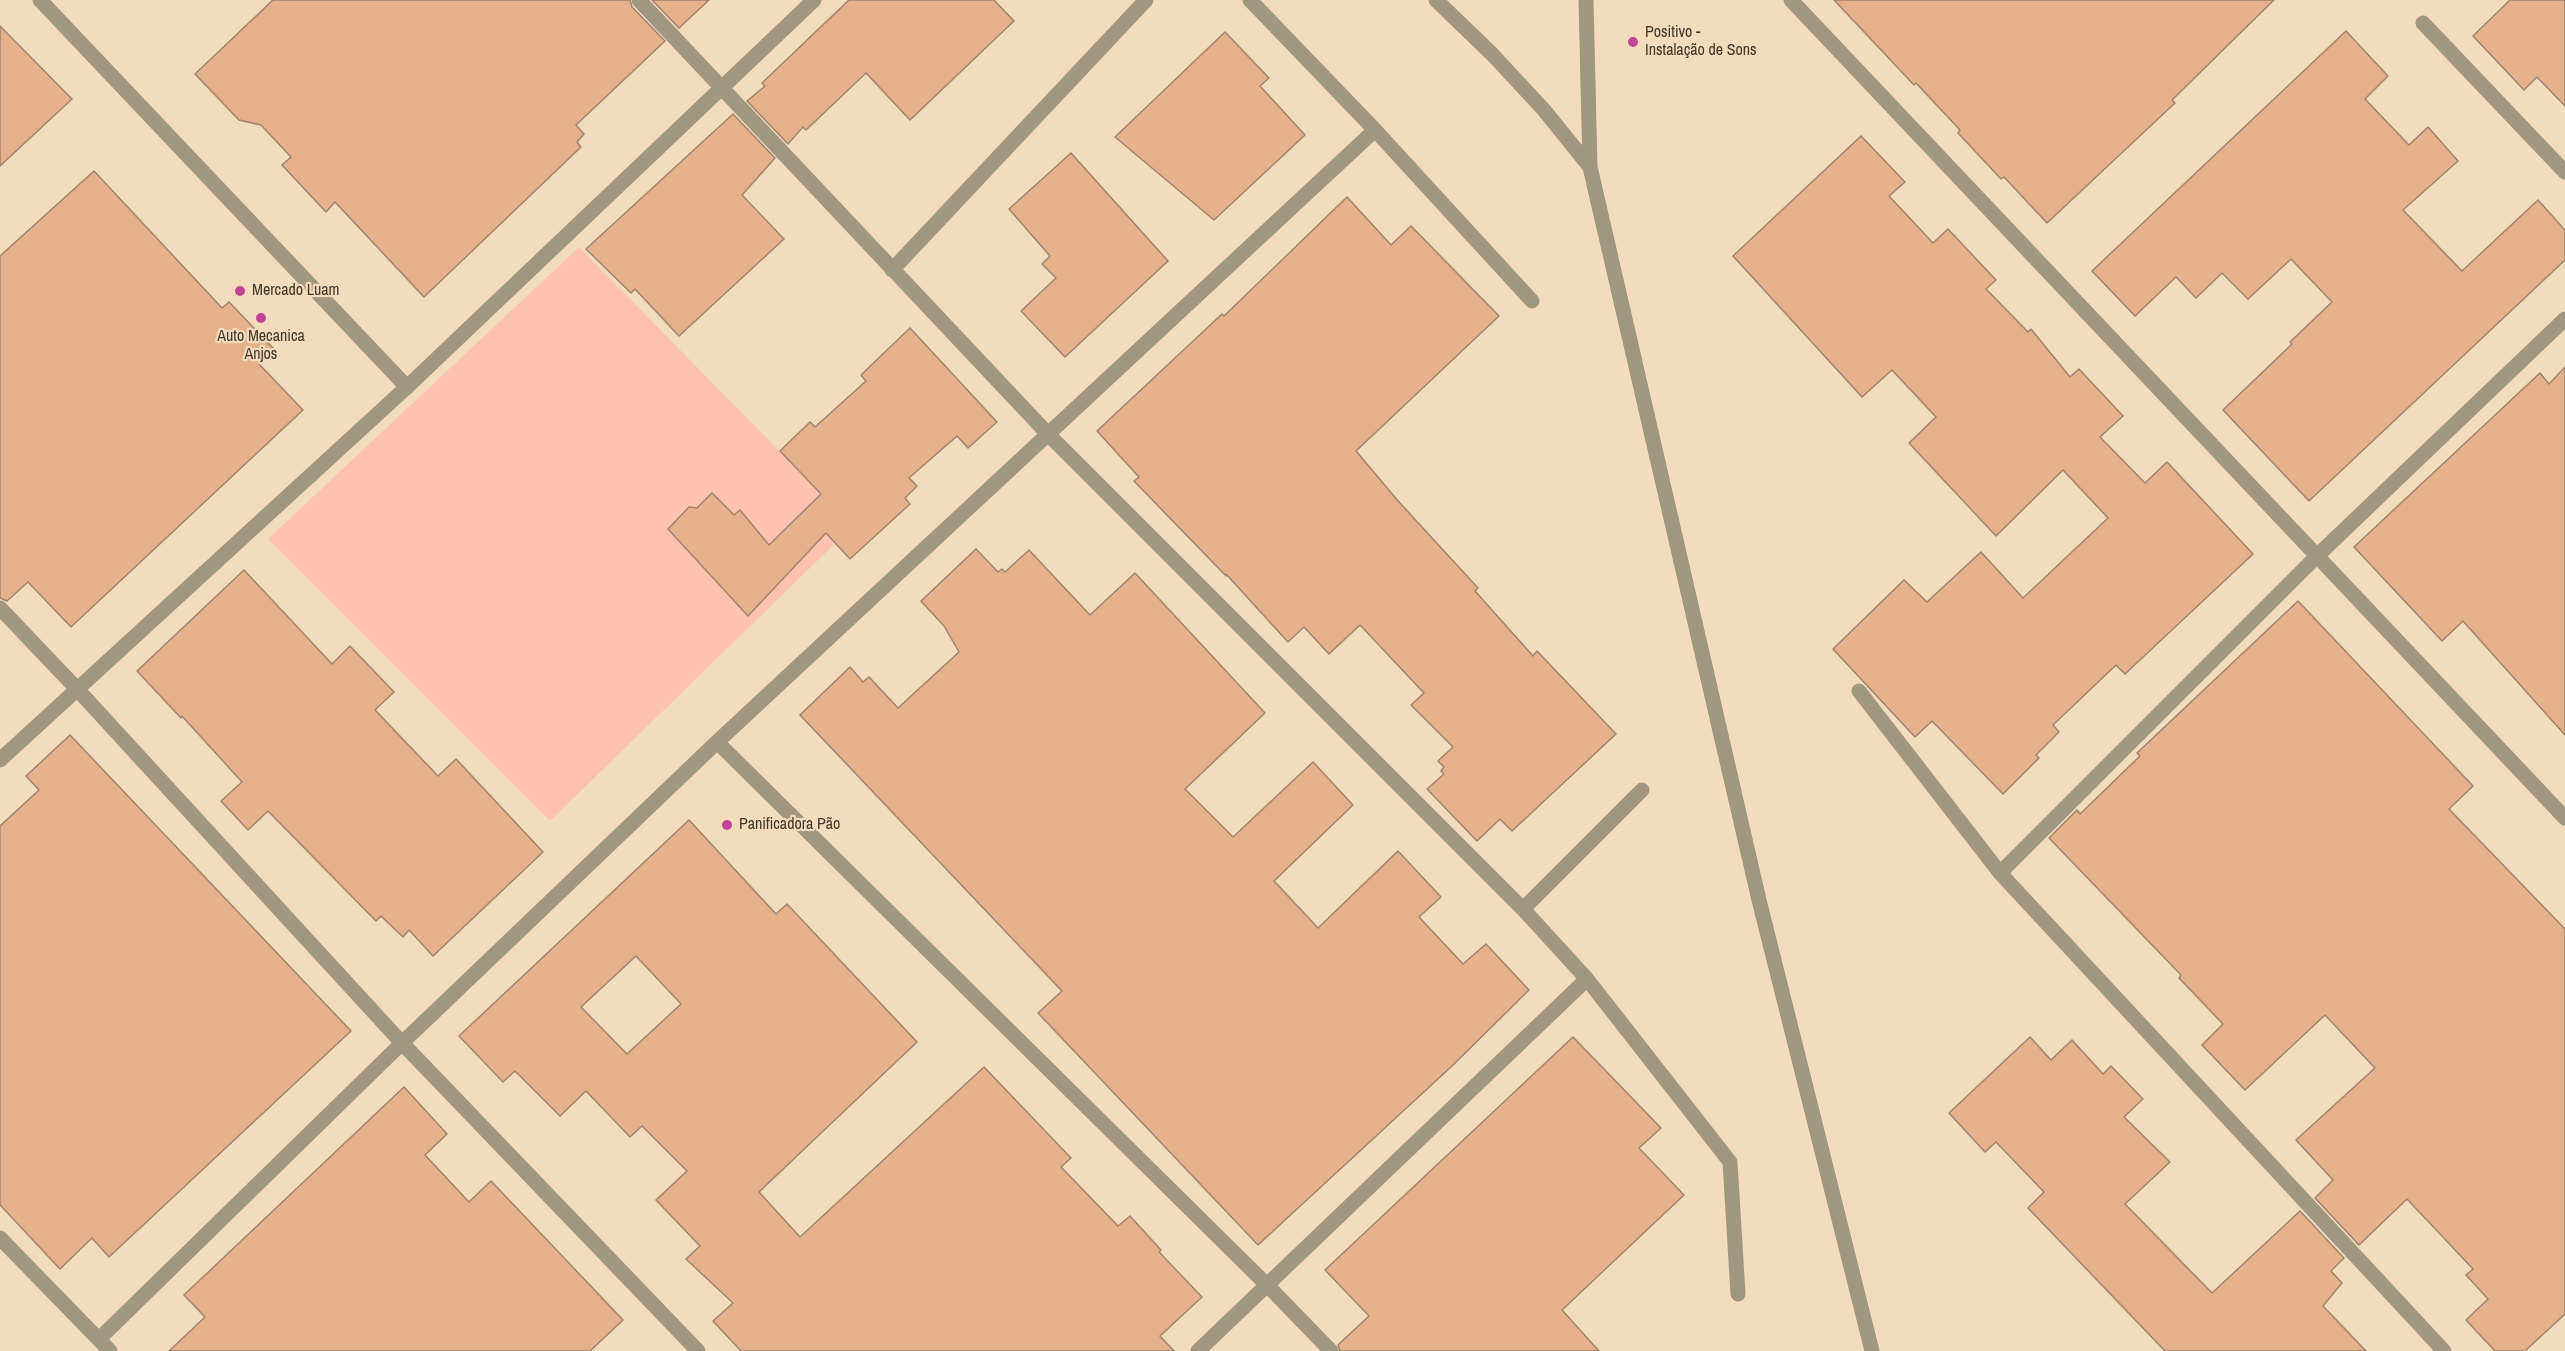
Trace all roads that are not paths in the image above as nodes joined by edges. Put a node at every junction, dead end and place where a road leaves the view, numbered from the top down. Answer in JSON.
{"nodes":[{"id":1,"x":40,"y":0,"type":"edge"},
{"id":2,"x":639,"y":0,"type":"edge"},
{"id":3,"x":814,"y":0,"type":"edge"},
{"id":4,"x":1146,"y":0,"type":"edge"},
{"id":5,"x":1250,"y":0,"type":"edge"},
{"id":6,"x":1436,"y":0,"type":"edge"},
{"id":7,"x":1586,"y":0,"type":"edge"},
{"id":8,"x":1791,"y":0,"type":"edge"},
{"id":9,"x":2423,"y":23,"type":"dead end"},
{"id":10,"x":723,"y":88,"type":"junction"},
{"id":11,"x":1375,"y":130,"type":"junction"},
{"id":12,"x":1590,"y":167,"type":"junction"},
{"id":13,"x":2565,"y":172,"type":"edge"},
{"id":14,"x":892,"y":270,"type":"junction"},
{"id":15,"x":1532,"y":301,"type":"dead end"},
{"id":16,"x":2565,"y":319,"type":"edge"},
{"id":17,"x":407,"y":387,"type":"junction"},
{"id":18,"x":1048,"y":434,"type":"junction"},
{"id":19,"x":2318,"y":555,"type":"junction"},
{"id":20,"x":0,"y":608,"type":"edge"},
{"id":21,"x":77,"y":689,"type":"junction"},
{"id":22,"x":1859,"y":691,"type":"dead end"},
{"id":23,"x":717,"y":742,"type":"junction"},
{"id":24,"x":0,"y":760,"type":"edge"},
{"id":25,"x":1642,"y":790,"type":"dead end"},
{"id":26,"x":2565,"y":818,"type":"edge"},
{"id":27,"x":2000,"y":873,"type":"junction"},
{"id":28,"x":1523,"y":909,"type":"junction"},
{"id":29,"x":1587,"y":979,"type":"junction"},
{"id":30,"x":402,"y":1042,"type":"junction"},
{"id":31,"x":0,"y":1238,"type":"edge"},
{"id":32,"x":1267,"y":1285,"type":"junction"},
{"id":33,"x":1738,"y":1294,"type":"dead end"},
{"id":34,"x":99,"y":1339,"type":"junction"},
{"id":35,"x":110,"y":1351,"type":"edge"},
{"id":36,"x":698,"y":1351,"type":"edge"},
{"id":37,"x":1198,"y":1351,"type":"edge"},
{"id":38,"x":1330,"y":1351,"type":"edge"},
{"id":39,"x":1872,"y":1351,"type":"edge"},
{"id":40,"x":2444,"y":1351,"type":"edge"}],
"edges":[{"from":1,"to":17,"type":"street"},
{"from":2,"to":10,"type":"street"},
{"from":3,"to":10,"type":"street"},
{"from":4,"to":14,"type":"street"},
{"from":5,"to":11,"type":"street"},
{"from":6,"to":12,"type":"street"},
{"from":7,"to":12,"type":"street"},
{"from":8,"to":19,"type":"street"},
{"from":9,"to":13,"type":"street"},
{"from":10,"to":14,"type":"street"},
{"from":10,"to":17,"type":"street"},
{"from":11,"to":15,"type":"street"},
{"from":11,"to":18,"type":"street"},
{"from":12,"to":39,"type":"street"},
{"from":14,"to":18,"type":"street"},
{"from":16,"to":19,"type":"street"},
{"from":17,"to":21,"type":"street"},
{"from":18,"to":23,"type":"street"},
{"from":18,"to":28,"type":"street"},
{"from":19,"to":26,"type":"street"},
{"from":19,"to":27,"type":"street"},
{"from":20,"to":21,"type":"street"},
{"from":21,"to":24,"type":"street"},
{"from":21,"to":30,"type":"street"},
{"from":22,"to":27,"type":"street"},
{"from":23,"to":30,"type":"street"},
{"from":23,"to":32,"type":"street"},
{"from":25,"to":28,"type":"street"},
{"from":27,"to":40,"type":"street"},
{"from":28,"to":29,"type":"street"},
{"from":29,"to":32,"type":"street"},
{"from":29,"to":33,"type":"street"},
{"from":30,"to":34,"type":"street"},
{"from":30,"to":36,"type":"street"},
{"from":31,"to":34,"type":"street"},
{"from":32,"to":37,"type":"street"},
{"from":32,"to":38,"type":"street"},
{"from":34,"to":35,"type":"street"}]}
